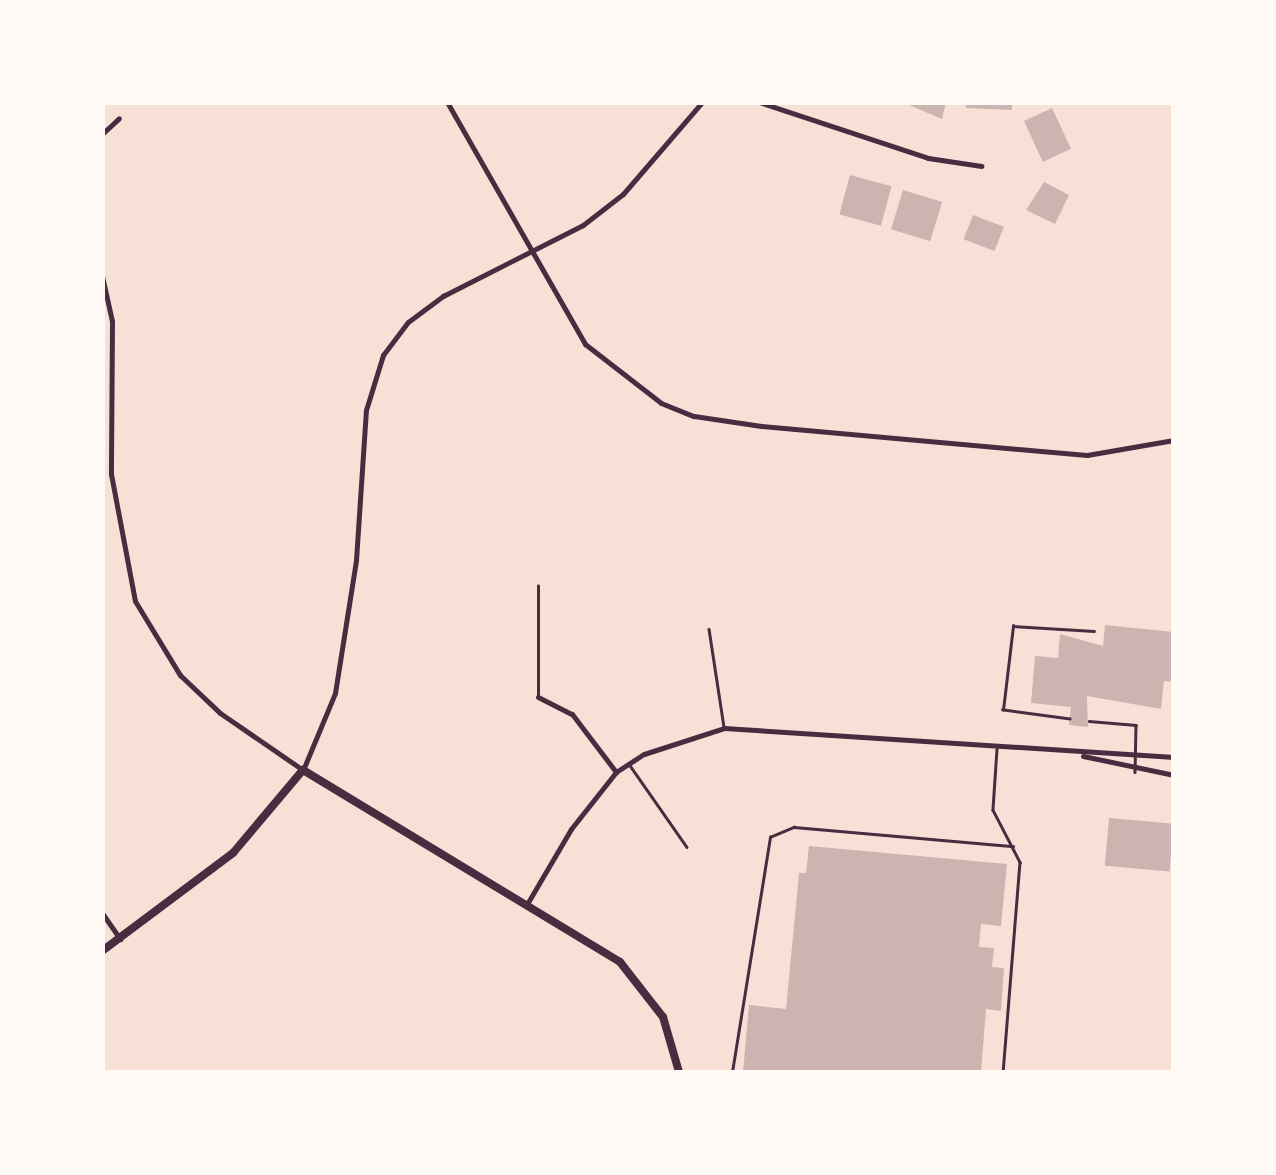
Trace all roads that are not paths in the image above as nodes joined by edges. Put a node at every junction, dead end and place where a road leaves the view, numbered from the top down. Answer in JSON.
{"nodes":[{"id":1,"x":447,"y":102,"type":"edge"},
{"id":2,"x":702,"y":102,"type":"edge"},
{"id":3,"x":759,"y":102,"type":"edge"},
{"id":4,"x":119,"y":118,"type":"dead end"},
{"id":5,"x":102,"y":134,"type":"edge"},
{"id":6,"x":981,"y":166,"type":"dead end"},
{"id":7,"x":533,"y":249,"type":"junction"},
{"id":8,"x":102,"y":276,"type":"edge"},
{"id":9,"x":1174,"y":440,"type":"edge"},
{"id":10,"x":106,"y":474,"type":"edge"},
{"id":11,"x":538,"y":586,"type":"dead end"},
{"id":12,"x":709,"y":629,"type":"dead end"},
{"id":13,"x":1094,"y":631,"type":"dead end"},
{"id":14,"x":538,"y":697,"type":"joint"},
{"id":15,"x":1070,"y":719,"type":"dead end"},
{"id":16,"x":1089,"y":721,"type":"dead end"},
{"id":17,"x":724,"y":728,"type":"junction"},
{"id":18,"x":997,"y":748,"type":"junction"},
{"id":19,"x":1075,"y":754,"type":"junction"},
{"id":20,"x":1134,"y":754,"type":"junction"},
{"id":21,"x":1174,"y":757,"type":"edge"},
{"id":22,"x":628,"y":762,"type":"junction"},
{"id":23,"x":304,"y":770,"type":"junction"},
{"id":24,"x":616,"y":772,"type":"junction"},
{"id":25,"x":1135,"y":772,"type":"junction"},
{"id":26,"x":1174,"y":775,"type":"edge"},
{"id":27,"x":1014,"y":846,"type":"junction"},
{"id":28,"x":686,"y":847,"type":"dead end"},
{"id":29,"x":527,"y":904,"type":"junction"},
{"id":30,"x":102,"y":913,"type":"edge"},
{"id":31,"x":120,"y":939,"type":"junction"},
{"id":32,"x":102,"y":951,"type":"edge"},
{"id":33,"x":679,"y":1072,"type":"edge"},
{"id":34,"x":732,"y":1072,"type":"edge"},
{"id":35,"x":1003,"y":1072,"type":"edge"}],
"edges":[{"from":1,"to":7,"type":"street"},
{"from":2,"to":7,"type":"street"},
{"from":3,"to":6,"type":"street"},
{"from":4,"to":5,"type":"street"},
{"from":7,"to":9,"type":"street"},
{"from":7,"to":23,"type":"street"},
{"from":8,"to":10,"type":"street"},
{"from":10,"to":23,"type":"street"},
{"from":11,"to":14,"type":"lane"},
{"from":12,"to":17,"type":"lane"},
{"from":13,"to":15,"type":"lane"},
{"from":14,"to":24,"type":"street"},
{"from":16,"to":20,"type":"lane"},
{"from":17,"to":18,"type":"street"},
{"from":17,"to":22,"type":"street"},
{"from":18,"to":19,"type":"street"},
{"from":18,"to":27,"type":"lane"},
{"from":19,"to":20,"type":"street"},
{"from":19,"to":25,"type":"street"},
{"from":20,"to":21,"type":"street"},
{"from":20,"to":25,"type":"lane"},
{"from":22,"to":24,"type":"street"},
{"from":22,"to":28,"type":"lane"},
{"from":23,"to":29,"type":"street"},
{"from":23,"to":31,"type":"street"},
{"from":24,"to":29,"type":"street"},
{"from":25,"to":26,"type":"street"},
{"from":27,"to":34,"type":"lane"},
{"from":27,"to":35,"type":"lane"},
{"from":29,"to":33,"type":"street"},
{"from":30,"to":31,"type":"street"},
{"from":31,"to":32,"type":"street"}]}
